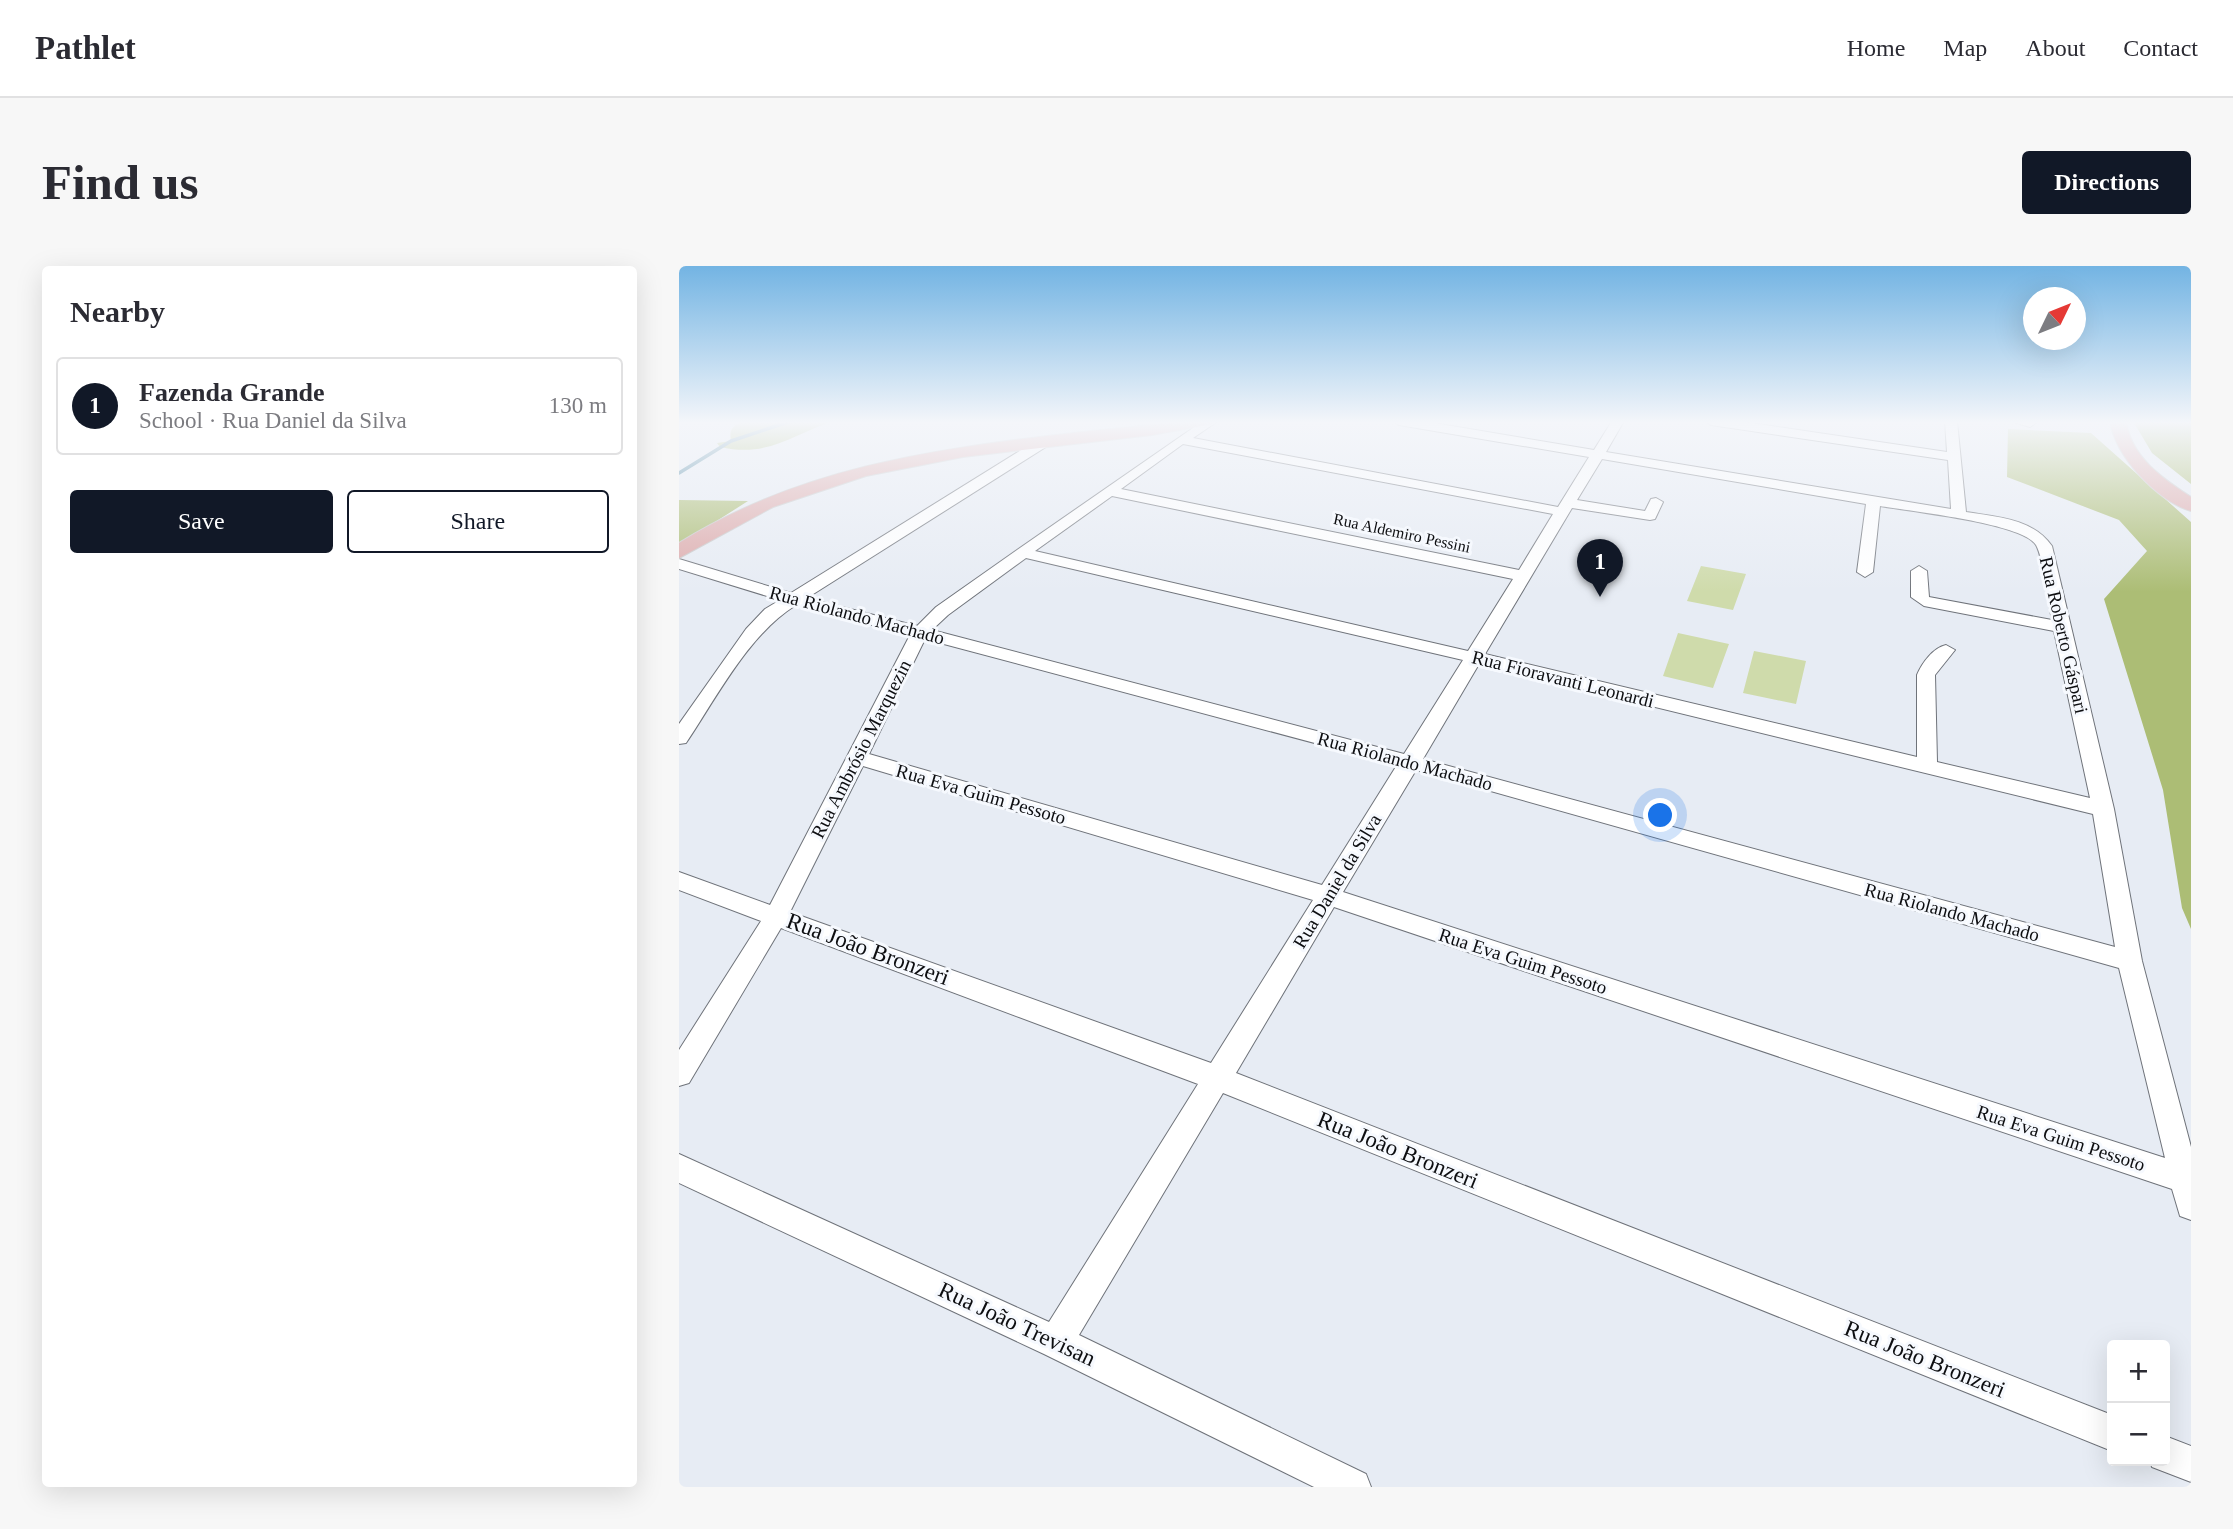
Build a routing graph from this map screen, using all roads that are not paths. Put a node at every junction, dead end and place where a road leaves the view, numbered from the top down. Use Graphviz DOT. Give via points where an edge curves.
graph roads {
  1 [pos="839,478"];
  2 [pos="986,478"];
  3 [pos="1122,478"];
  4 [pos="1417,478"];
  5 [pos="1584,478"];
  6 [pos="1735,478"];
  7 [pos="1956,478"];
  8 [pos="2156,478"];
  9 [pos="1109,491"];
  10 [pos="1873,501"];
  11 [pos="1656,502"];
  12 [pos="2191,505"];
  13 [pos="1566,507"];
  14 [pos="1959,516"];
  15 [pos="679,552"];
  16 [pos="1022,553"];
  17 [pos="679,564"];
  18 [pos="1919,571"];
  19 [pos="1865,572"];
  20 [pos="1523,576"];
  21 [pos="793,599"];
  22 [pos="2062,627"];
  23 [pos="920,633"];
  24 [pos="1945,650"];
  25 [pos="1473,657"];
  26 [pos="679,738"];
  27 [pos="856,757"];
  28 [pos="1410,762"];
  29 [pos="1927,767"];
  30 [pos="2103,809"];
  31 [pos="679,881"];
  32 [pos="1328,896"];
  33 [pos="777,915"];
  34 [pos="2130,961"];
  35 [pos="679,1074"];
  36 [pos="1217,1078"];
  37 [pos="679,1168"];
  38 [pos="2185,1179"];
  39 [pos="2191,1205"];
  40 [pos="1056,1342"];
  41 [pos="2107,1431"];
  42 [pos="2170,1456"];
  43 [pos="2191,1464"];
  44 [pos="1353,1487"];
  1 -- 15 [label="main road" via="753,508"];
  2 -- 21 [label="street"];
  3 -- 9 [label="street, Rua Ambrósio Marquezin"];
  4 -- 13 [label="street"];
  5 -- 13 [label="street, Rua Daniel da Silva"];
  6 -- 10 [label="street, Rua Roberto Gáspari"];
  7 -- 14 [label="street"];
  8 -- 12 [label="main road"];
  9 -- 16 [label="street, Rua Ambrósio Marquezin"];
  9 -- 20 [label="street, Rua Aldemiro Pessini"];
  10 -- 14 [label="street, Rua Roberto Gáspari"];
  10 -- 19 [label="street"];
  11 -- 13 [label="street" via="1650,516"];
  13 -- 20 [label="street, Rua Daniel da Silva"];
  14 -- 22 [label="street, Rua Roberto Gáspari" via="2016,526 2039,537"];
  16 -- 23 [label="street, Rua Ambrósio Marquezin" via="942,611"];
  16 -- 25 [label="street, Rua Fioravanti Leonardi"];
  17 -- 21 [label="street, Rua Riolando Machado"];
  18 -- 22 [label="street" via="1919,597 1924,601"];
  20 -- 25 [label="street, Rua Daniel da Silva"];
  21 -- 23 [label="street, Rua Riolando Machado"];
  21 -- 26 [label="street" via="752,633"];
  22 -- 30 [label="street, Rua Roberto Gáspari"];
  23 -- 27 [label="street, Rua Ambrósio Marquezin"];
  23 -- 28 [label="street, Rua Riolando Machado"];
  24 -- 29 [label="street" via="1926,675"];
  25 -- 28 [label="street, Rua Daniel da Silva"];
  25 -- 29 [label="street, Rua Fioravanti Leonardi"];
  27 -- 32 [label="street, Rua Eva Guim Pessoto"];
  27 -- 33 [label="street, Rua Ambrósio Marquezin"];
  28 -- 32 [label="street, Rua Daniel da Silva"];
  28 -- 34 [label="street, Rua Riolando Machado"];
  29 -- 30 [label="street, Rua Fioravanti Leonardi"];
  30 -- 34 [label="street, Rua Roberto Gáspari"];
  31 -- 33 [label="street, Rua João Bronzeri"];
  32 -- 36 [label="street, Rua Daniel da Silva"];
  32 -- 38 [label="street, Rua Eva Guim Pessoto"];
  33 -- 35 [label="street, Rua Ambrósio Marquezin"];
  33 -- 36 [label="street, Rua João Bronzeri"];
  34 -- 38 [label="street, Rua Roberto Gáspari"];
  36 -- 40 [label="street, Rua Daniel da Silva"];
  36 -- 41 [label="street, Rua João Bronzeri"];
  37 -- 40 [label="street, Rua João Trevisan"];
  38 -- 39 [label="street, Rua Roberto Gáspari"];
  40 -- 44 [label="street, Rua João Trevisan"];
  42 -- 43 [label="street"];
}
